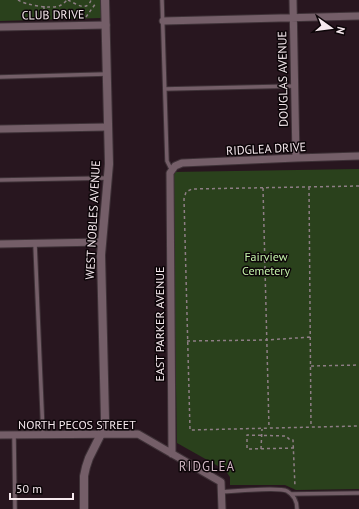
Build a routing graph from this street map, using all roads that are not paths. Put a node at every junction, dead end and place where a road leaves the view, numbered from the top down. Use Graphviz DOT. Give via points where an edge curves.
graph roads {
  1 [pos="105,0"];
  2 [pos="162,0"];
  3 [pos="293,0"];
  4 [pos="359,16"];
  5 [pos="293,18"];
  6 [pos="163,22"];
  7 [pos="106,25"];
  8 [pos="0,27"];
  9 [pos="107,74"];
  10 [pos="0,77"];
  11 [pos="295,86"];
  12 [pos="165,88"];
  13 [pos="108,127"];
  14 [pos="0,129"];
  15 [pos="359,156"];
  16 [pos="296,158"];
  17 [pos="174,168"];
  18 [pos="108,178"];
  19 [pos="0,180"];
  20 [pos="102,242"];
  21 [pos="0,244"];
  22 [pos="36,244"];
  23 [pos="101,434"];
  24 [pos="0,435"];
  25 [pos="14,435"];
  26 [pos="43,435"];
  27 [pos="172,454"];
  28 [pos="222,492"];
  29 [pos="359,493"];
  30 [pos="291,494"];
  31 [pos="15,509"];
  32 [pos="84,509"];
  33 [pos="222,509"];
  34 [pos="297,509"];
  1 -- 7 [label="street, WEST NOBLES AVENUE"];
  2 -- 6 [label="lane"];
  3 -- 5 [label="street, DOUGLAS AVENUE"];
  4 -- 5 [label="street"];
  5 -- 6 [label="street"];
  5 -- 11 [label="street, DOUGLAS AVENUE"];
  6 -- 12 [label="lane"];
  7 -- 8 [label="street, CLUB DRIVE"];
  7 -- 9 [label="street, WEST NOBLES AVENUE"];
  9 -- 10 [label="lane"];
  9 -- 13 [label="street, WEST NOBLES AVENUE"];
  11 -- 12 [label="lane"];
  11 -- 16 [label="street, DOUGLAS AVENUE"];
  12 -- 17 [label="lane" via="167,160 170,167"];
  13 -- 14 [label="street"];
  13 -- 18 [label="street, WEST NOBLES AVENUE"];
  15 -- 16 [label="street, RIDGLEA DRIVE"];
  16 -- 17 [label="street, RIDGLEA DRIVE" via="182,164"];
  17 -- 27 [label="street, EAST PARKER AVENUE" via="170,173"];
  18 -- 19 [label="lane"];
  18 -- 20 [label="street, WEST NOBLES AVENUE"];
  20 -- 22 [label="street"];
  20 -- 23 [label="street, WEST NOBLES AVENUE" via="105,419"];
  21 -- 22 [label="street"];
  22 -- 26 [label="lane"];
  23 -- 26 [label="street, NORTH PECOS STREET"];
  23 -- 27 [label="street, NORTH PECOS STREET" via="138,434"];
  23 -- 32 [label="street, WEST NOBLES AVENUE" via="89,458 84,476"];
  24 -- 25 [label="street, NORTH PECOS STREET"];
  25 -- 26 [label="street, NORTH PECOS STREET"];
  25 -- 31 [label="lane"];
  27 -- 28 [label="street" via="221,482"];
  28 -- 30 [label="lane" via="286,490"];
  28 -- 33 [label="street"];
  29 -- 30 [label="lane"];
  30 -- 34 [label="lane" via="296,501"];
}
